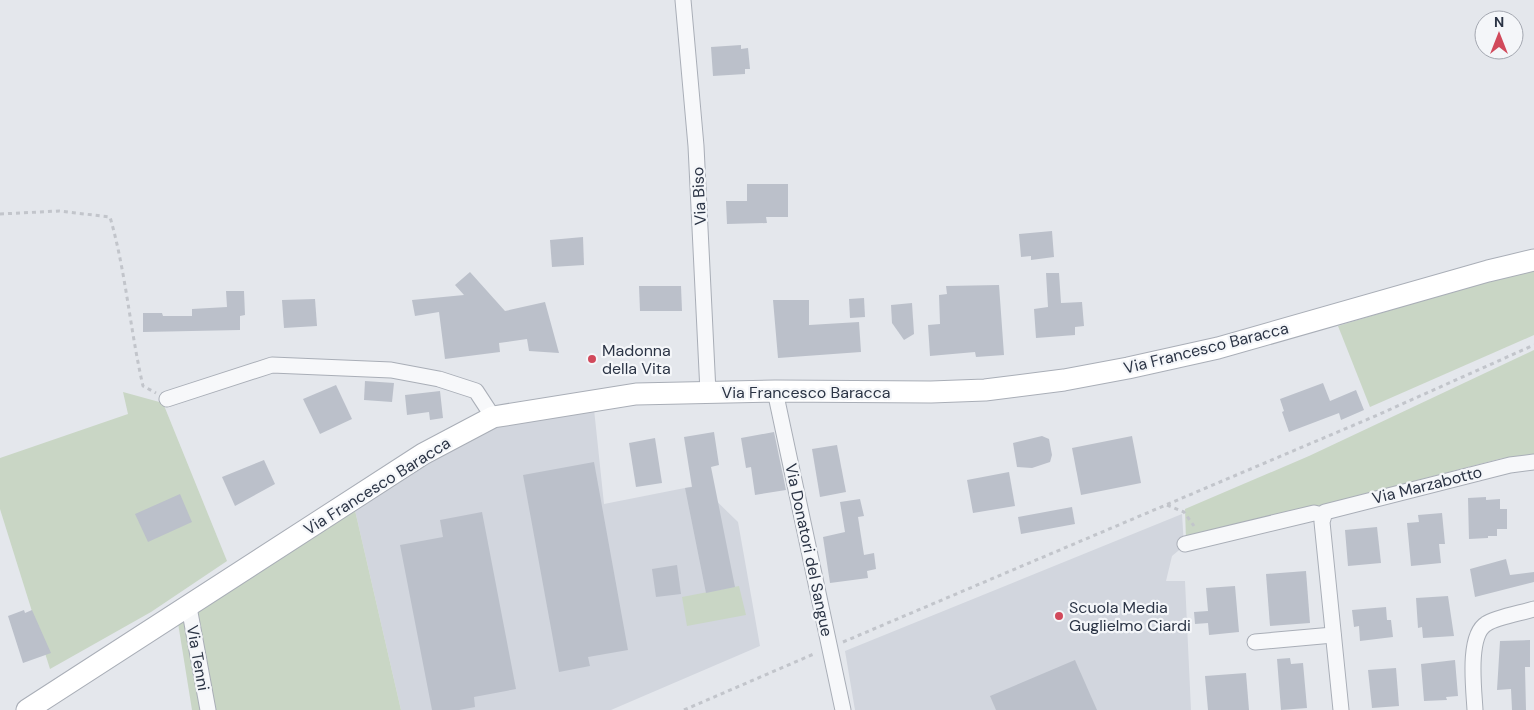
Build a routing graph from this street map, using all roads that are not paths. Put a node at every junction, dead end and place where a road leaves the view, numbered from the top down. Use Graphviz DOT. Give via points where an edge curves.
graph roads {
  1 [pos="683,0"];
  2 [pos="1534,260"];
  3 [pos="775,391"];
  4 [pos="708,392"];
  5 [pos="168,398"];
  6 [pos="493,417"];
  7 [pos="1534,462"];
  8 [pos="1322,515"];
  9 [pos="1185,544"];
  10 [pos="189,607"];
  11 [pos="1534,609"];
  12 [pos="1333,635"];
  13 [pos="1255,642"];
  14 [pos="27,710"];
  15 [pos="208,710"];
  16 [pos="843,710"];
  17 [pos="1341,710"];
  18 [pos="1475,710"];
  1 -- 4 [label="street, Via Biso" via="696,146"];
  2 -- 3 [label="street, Via Francesco Baracca" via="1218,348 1064,380 985,390"];
  3 -- 4 [label="street, Via Francesco Baracca"];
  3 -- 16 [label="street, Via Donatori del Sangue"];
  4 -- 6 [label="street, Via Francesco Baracca" via="636,394"];
  5 -- 6 [label="street" via="272,365 391,370 439,379 476,392"];
  6 -- 10 [label="street, Via Francesco Baracca" via="423,454"];
  7 -- 8 [label="street, Via Marzabotto" via="1328,509"];
  8 -- 9 [label="street, Via Marzabotto" via="1314,513"];
  8 -- 12 [label="street"];
  10 -- 14 [label="street, Via Francesco Baracca"];
  10 -- 15 [label="street, Via Tenni"];
  11 -- 18 [label="street" via="1486,624 1477,632 1474,647"];
  12 -- 13 [label="street"];
  12 -- 17 [label="street"];
}
